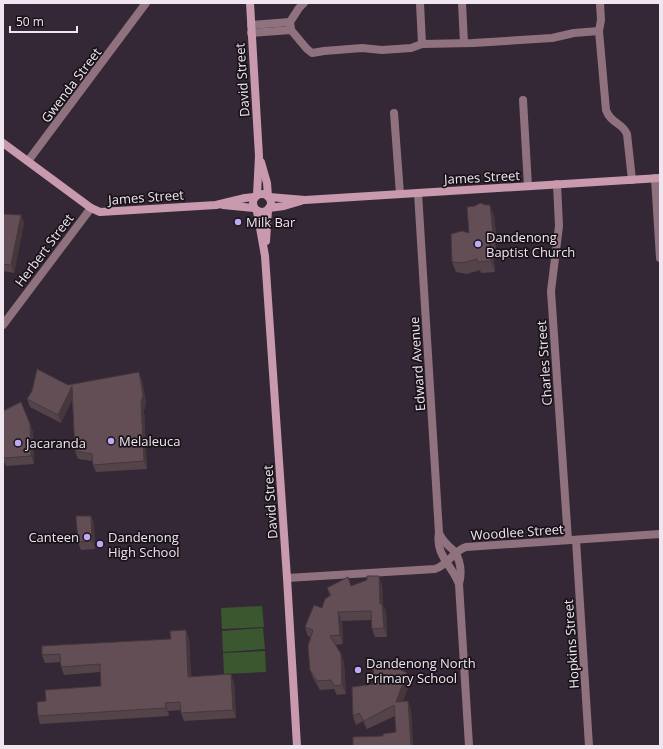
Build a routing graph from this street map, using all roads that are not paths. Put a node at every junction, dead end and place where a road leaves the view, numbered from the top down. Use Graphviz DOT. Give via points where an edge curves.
graph roads {
  1 [pos="146,3"];
  2 [pos="250,3"];
  3 [pos="304,3"];
  4 [pos="420,3"];
  5 [pos="462,3"];
  6 [pos="600,3"];
  7 [pos="291,26"];
  8 [pos="251,29"];
  9 [pos="599,31"];
  10 [pos="464,43"];
  11 [pos="422,44"];
  12 [pos="523,100"];
  13 [pos="394,113"];
  14 [pos="3,143"];
  15 [pos="259,156"];
  16 [pos="28,161"];
  17 [pos="658,178"];
  18 [pos="632,180"];
  19 [pos="557,184"];
  20 [pos="528,186"];
  21 [pos="418,193"];
  22 [pos="400,194"];
  23 [pos="255,196"];
  24 [pos="269,196"];
  25 [pos="305,200"];
  26 [pos="216,205"];
  27 [pos="91,208"];
  28 [pos="268,209"];
  29 [pos="256,210"];
  30 [pos="265,256"];
  31 [pos="660,258"];
  32 [pos="3,325"];
  33 [pos="439,533"];
  34 [pos="660,534"];
  35 [pos="572,540"];
  36 [pos="455,553"];
  37 [pos="446,562"];
  38 [pos="287,578"];
  39 [pos="459,584"];
  40 [pos="296,746"];
  41 [pos="469,746"];
  42 [pos="589,746"];
  1 -- 16 [label="street, Gwenda Street"];
  2 -- 8 [label="main road, David Street"];
  3 -- 7 [label="street"];
  4 -- 11 [label="street"];
  5 -- 10 [label="street"];
  6 -- 9 [label="street"];
  7 -- 8 [label="street"];
  7 -- 11 [label="street" via="312,53 362,48 411,48"];
  8 -- 15 [label="main road, David Street"];
  9 -- 10 [label="street" via="552,38"];
  9 -- 18 [label="street" via="606,110 612,120 621,125 627,134"];
  10 -- 11 [label="street"];
  12 -- 20 [label="street"];
  13 -- 22 [label="street"];
  14 -- 16 [label="main road, James Street"];
  15 -- 23 [label="main road, David Street"];
  15 -- 24 [label="main road, David Street"];
  16 -- 27 [label="main road, James Street"];
  17 -- 18 [label="main road, James Street"];
  17 -- 31 [label="street"];
  18 -- 19 [label="main road, James Street"];
  19 -- 20 [label="main road, James Street"];
  19 -- 35 [label="street, Charles Street" via="559,226 551,291"];
  20 -- 21 [label="main road, James Street"];
  21 -- 22 [label="main road, James Street"];
  21 -- 33 [label="street, Edward Avenue"];
  22 -- 25 [label="main road, James Street"];
  23 -- 24 [label="main road" via="262,193"];
  23 -- 26 [label="main road, James Street"];
  23 -- 29 [label="main road" via="252,203"];
  24 -- 25 [label="main road, James Street"];
  24 -- 28 [label="main road" via="271,203"];
  25 -- 28 [label="main road, James Street"];
  26 -- 27 [label="main road, James Street" via="100,212"];
  26 -- 29 [label="main road, James Street"];
  27 -- 32 [label="street, Herbert Street"];
  28 -- 29 [label="main road" via="262,212"];
  28 -- 30 [label="main road, David Street"];
  29 -- 30 [label="main road, David Street"];
  30 -- 38 [label="main road, David Street"];
  33 -- 36 [label="street, Edward Avenue"];
  33 -- 37 [label="street, Edward Avenue" via="439,549"];
  34 -- 35 [label="street, Woodlee Street"];
  35 -- 36 [label="street, Woodlee Street" via="466,546"];
  35 -- 42 [label="street, Hopkins Street"];
  36 -- 37 [label="street, Woodlee Street"];
  36 -- 39 [label="street, Edward Avenue" via="461,571"];
  37 -- 38 [label="street, Woodlee Street" via="435,569"];
  37 -- 39 [label="street, Edward Avenue"];
  38 -- 40 [label="main road, David Street"];
  39 -- 41 [label="street, Edward Avenue"];
}
